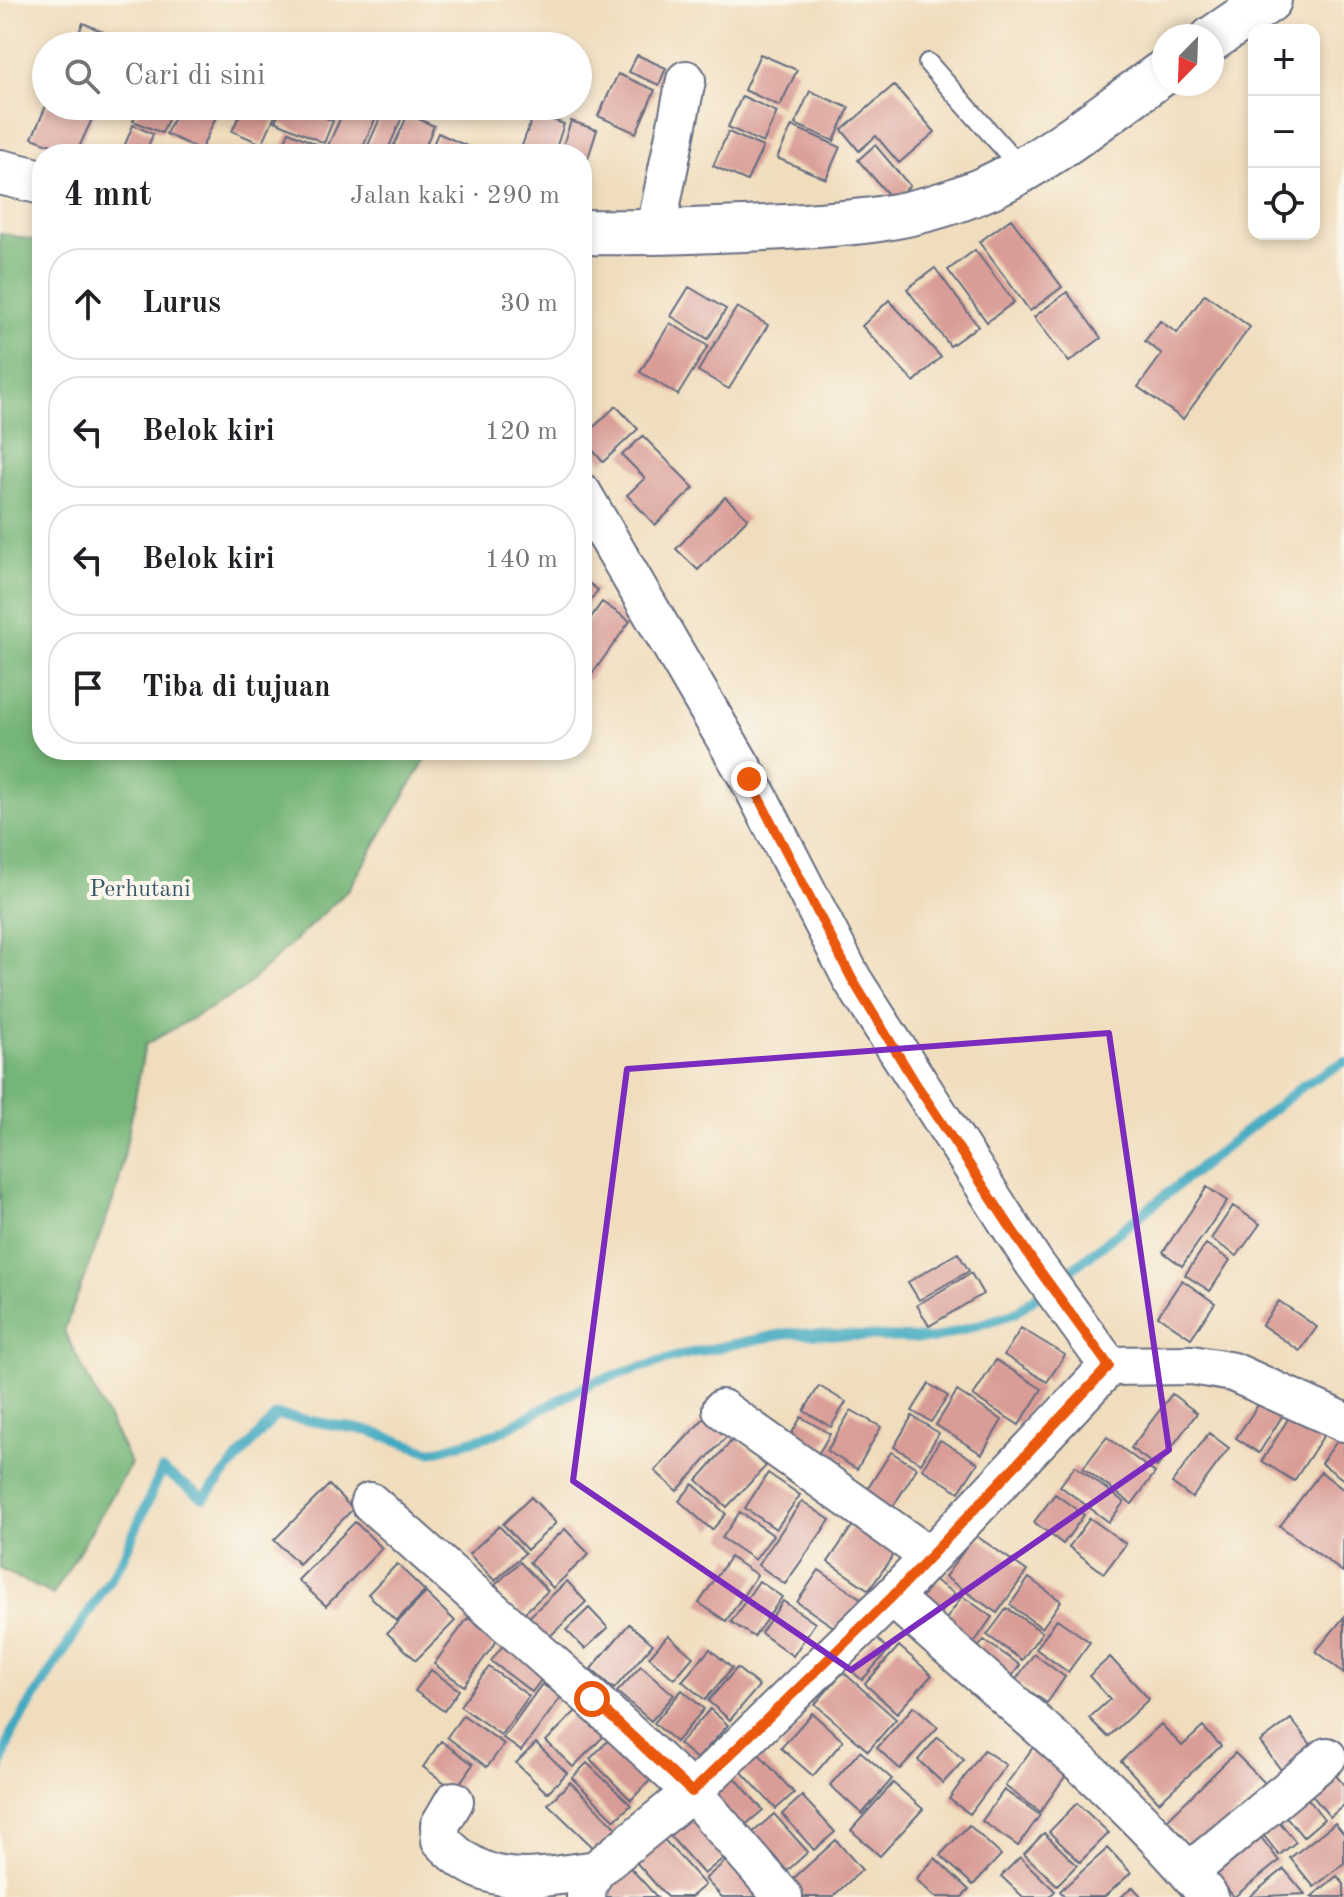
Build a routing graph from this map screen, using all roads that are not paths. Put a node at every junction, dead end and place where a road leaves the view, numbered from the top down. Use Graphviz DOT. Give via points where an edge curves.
graph roads {
  1 [pos="1269,0"];
  2 [pos="1224,31"];
  3 [pos="928,63"];
  4 [pos="686,80"];
  5 [pos="1152,80"];
  6 [pos="1023,170"];
  7 [pos="0,172"];
  8 [pos="32,180"];
  9 [pos="592,232"];
  10 [pos="655,234"];
  11 [pos="592,510"];
  12 [pos="1109,1366"];
  13 [pos="722,1409"];
  14 [pos="1344,1422"];
  15 [pos="370,1502"];
  16 [pos="929,1556"];
  17 [pos="892,1597"];
  18 [pos="1327,1757"];
  19 [pos="692,1792"];
  20 [pos="454,1801"];
  21 [pos="591,1884"];
  22 [pos="1199,1884"];
  23 [pos="783,1897"];
  1 -- 2 [label="main road"];
  3 -- 6 [label="lane"];
  4 -- 10 [label="street"];
  5 -- 6 [label="main road"];
  6 -- 10 [label="main road" via="940,206 869,223"];
  7 -- 8 [label="main road"];
  9 -- 10 [label="main road"];
  11 -- 12 [label="street" via="749,779 852,979 1034,1263"];
  12 -- 14 [label="street" via="1192,1365 1233,1372"];
  12 -- 16 [label="street"];
  13 -- 16 [label="street"];
  15 -- 19 [label="street"];
  16 -- 17 [label="street"];
  17 -- 19 [label="street"];
  17 -- 22 [label="street" via="1091,1776"];
  18 -- 22 [label="street"];
  19 -- 21 [label="street"];
  19 -- 23 [label="street"];
  20 -- 21 [label="street" via="440,1825 441,1840 475,1868 523,1880"];
}
